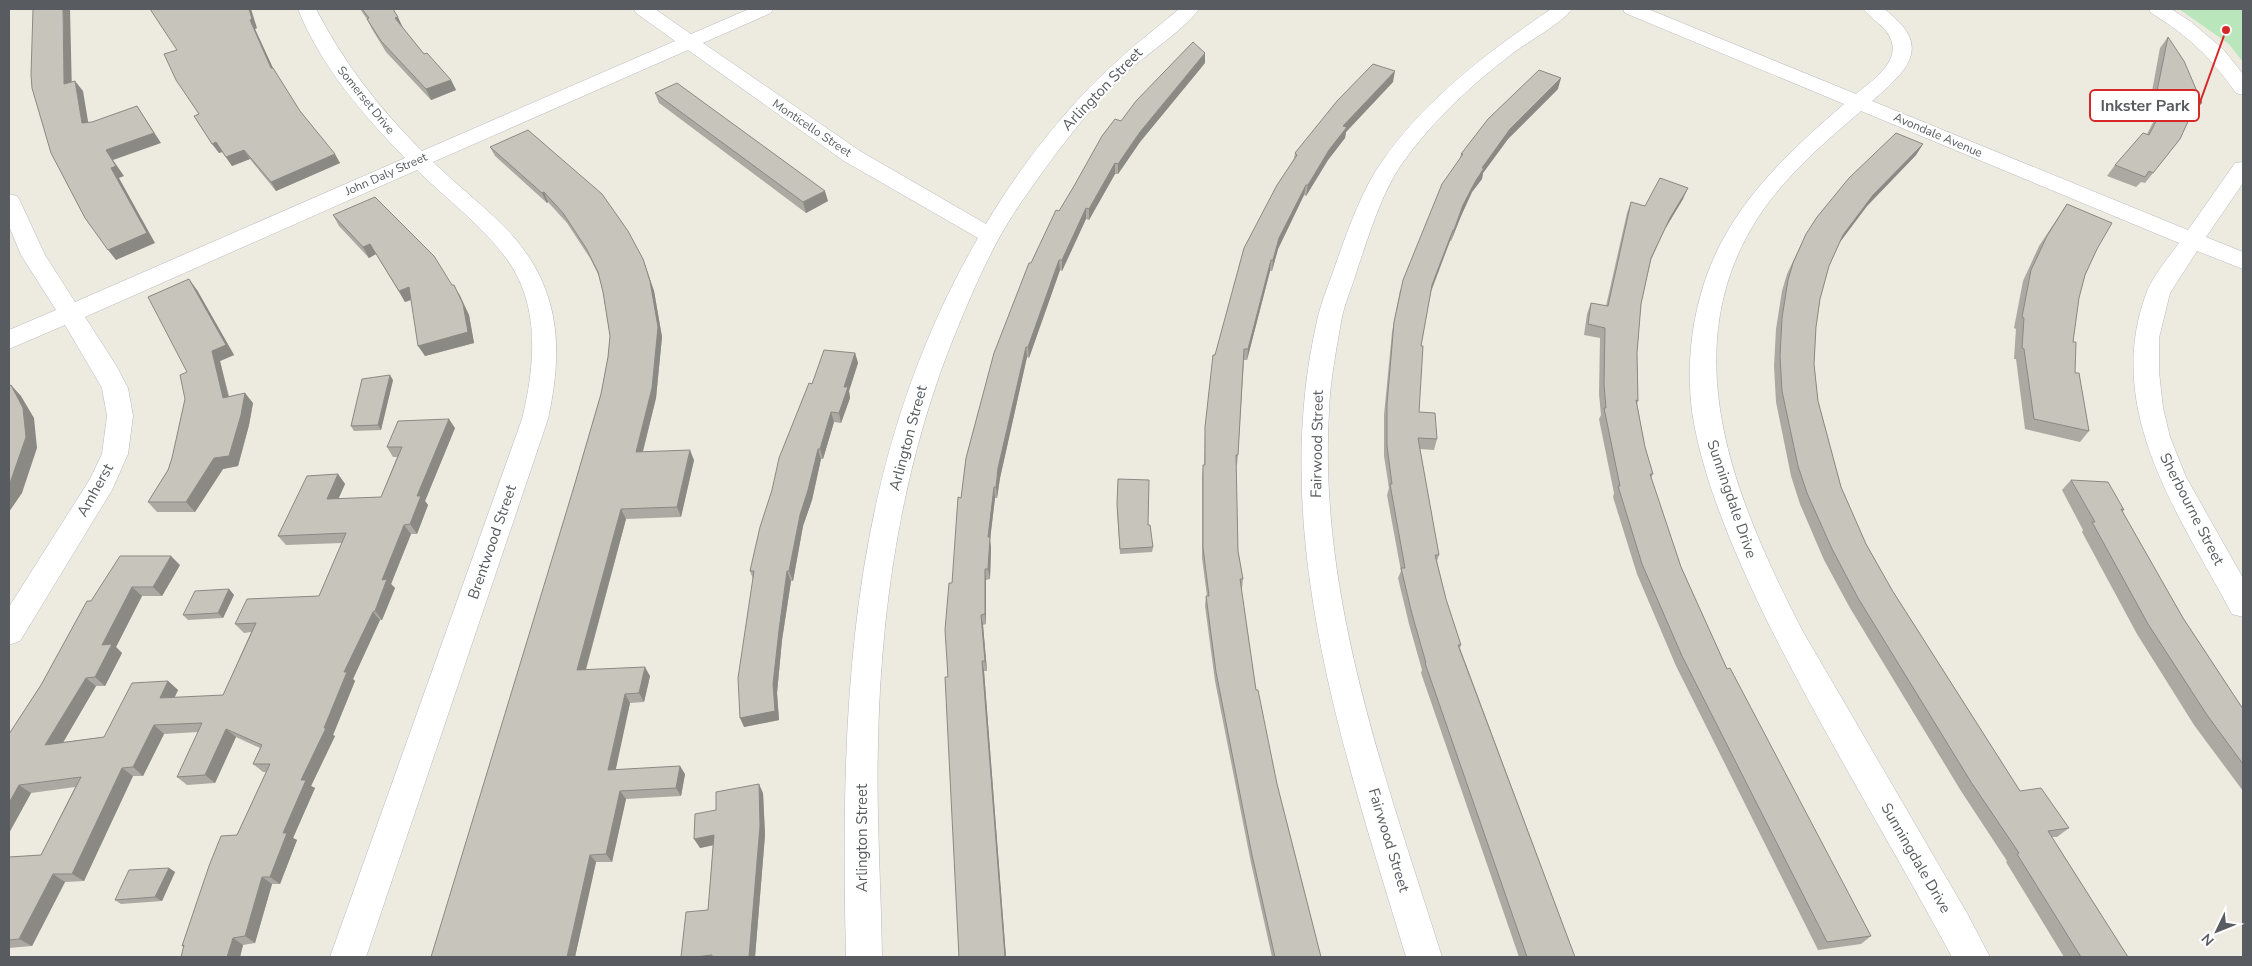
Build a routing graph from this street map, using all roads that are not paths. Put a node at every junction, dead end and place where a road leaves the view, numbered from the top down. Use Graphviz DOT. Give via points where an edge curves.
graph roads {
  1 [pos="307,9"];
  2 [pos="643,9"];
  3 [pos="764,9"];
  4 [pos="1190,9"];
  5 [pos="1563,9"];
  6 [pos="1632,9"];
  7 [pos="1873,9"];
  8 [pos="2158,9"];
  9 [pos="687,42"];
  10 [pos="2243,89"];
  11 [pos="1860,102"];
  12 [pos="418,159"];
  13 [pos="2243,168"];
  14 [pos="9,201"];
  15 [pos="989,235"];
  16 [pos="2192,240"];
  17 [pos="2243,261"];
  18 [pos="70,313"];
  19 [pos="9,340"];
  20 [pos="2243,605"];
  21 [pos="9,632"];
  22 [pos="348,957"];
  23 [pos="864,957"];
  24 [pos="1424,957"];
  25 [pos="1972,957"];
  1 -- 12 [label="street, Somerset Drive" via="332,58 353,89"];
  2 -- 9 [label="street, Monticello Street"];
  3 -- 9 [label="street, John Daly Street"];
  4 -- 15 [label="street, Arlington Street" via="1140,49 1073,116 1026,176"];
  5 -- 24 [label="street, Fairwood Street" via="1492,58 1463,83 1428,118 1390,166 1347,257 1330,314 1320,365 1314,435 1316,505 1322,576 1332,633 1352,716"];
  6 -- 11 [label="street, Avondale Avenue"];
  7 -- 11 [label="street, Sunningdale Drive" via="1896,30 1903,54 1895,70"];
  8 -- 10 [label="street" via="2196,33 2217,52"];
  9 -- 12 [label="street, John Daly Street"];
  9 -- 15 [label="street, Monticello Street" via="852,156"];
  11 -- 16 [label="street, Avondale Avenue"];
  11 -- 25 [label="street, Sunningdale Drive" via="1782,172 1740,229 1709,308 1703,356 1704,400 1710,440 1740,530 1764,587 1795,648"];
  12 -- 18 [label="street, John Daly Street"];
  12 -- 22 [label="street, Brentwood Street" via="497,233 519,259 530,277 539,303 545,331 545,361 535,419"];
  13 -- 16 [label="street, Sherbourne Street"];
  14 -- 18 [label="street, Amherst" via="33,255"];
  15 -- 23 [label="street, Arlington Street" via="959,292 929,364 903,445 883,537 871,617 862,739 860,850"];
  16 -- 17 [label="street, Avondale Avenue"];
  16 -- 20 [label="street, Sherbourne Street" via="2158,293 2152,314 2147,338 2146,372 2150,408 2173,478"];
  18 -- 19 [label="street, John Daly Street"];
  18 -- 21 [label="street, Amherst" via="115,388 120,416 115,454 102,483"];
}
